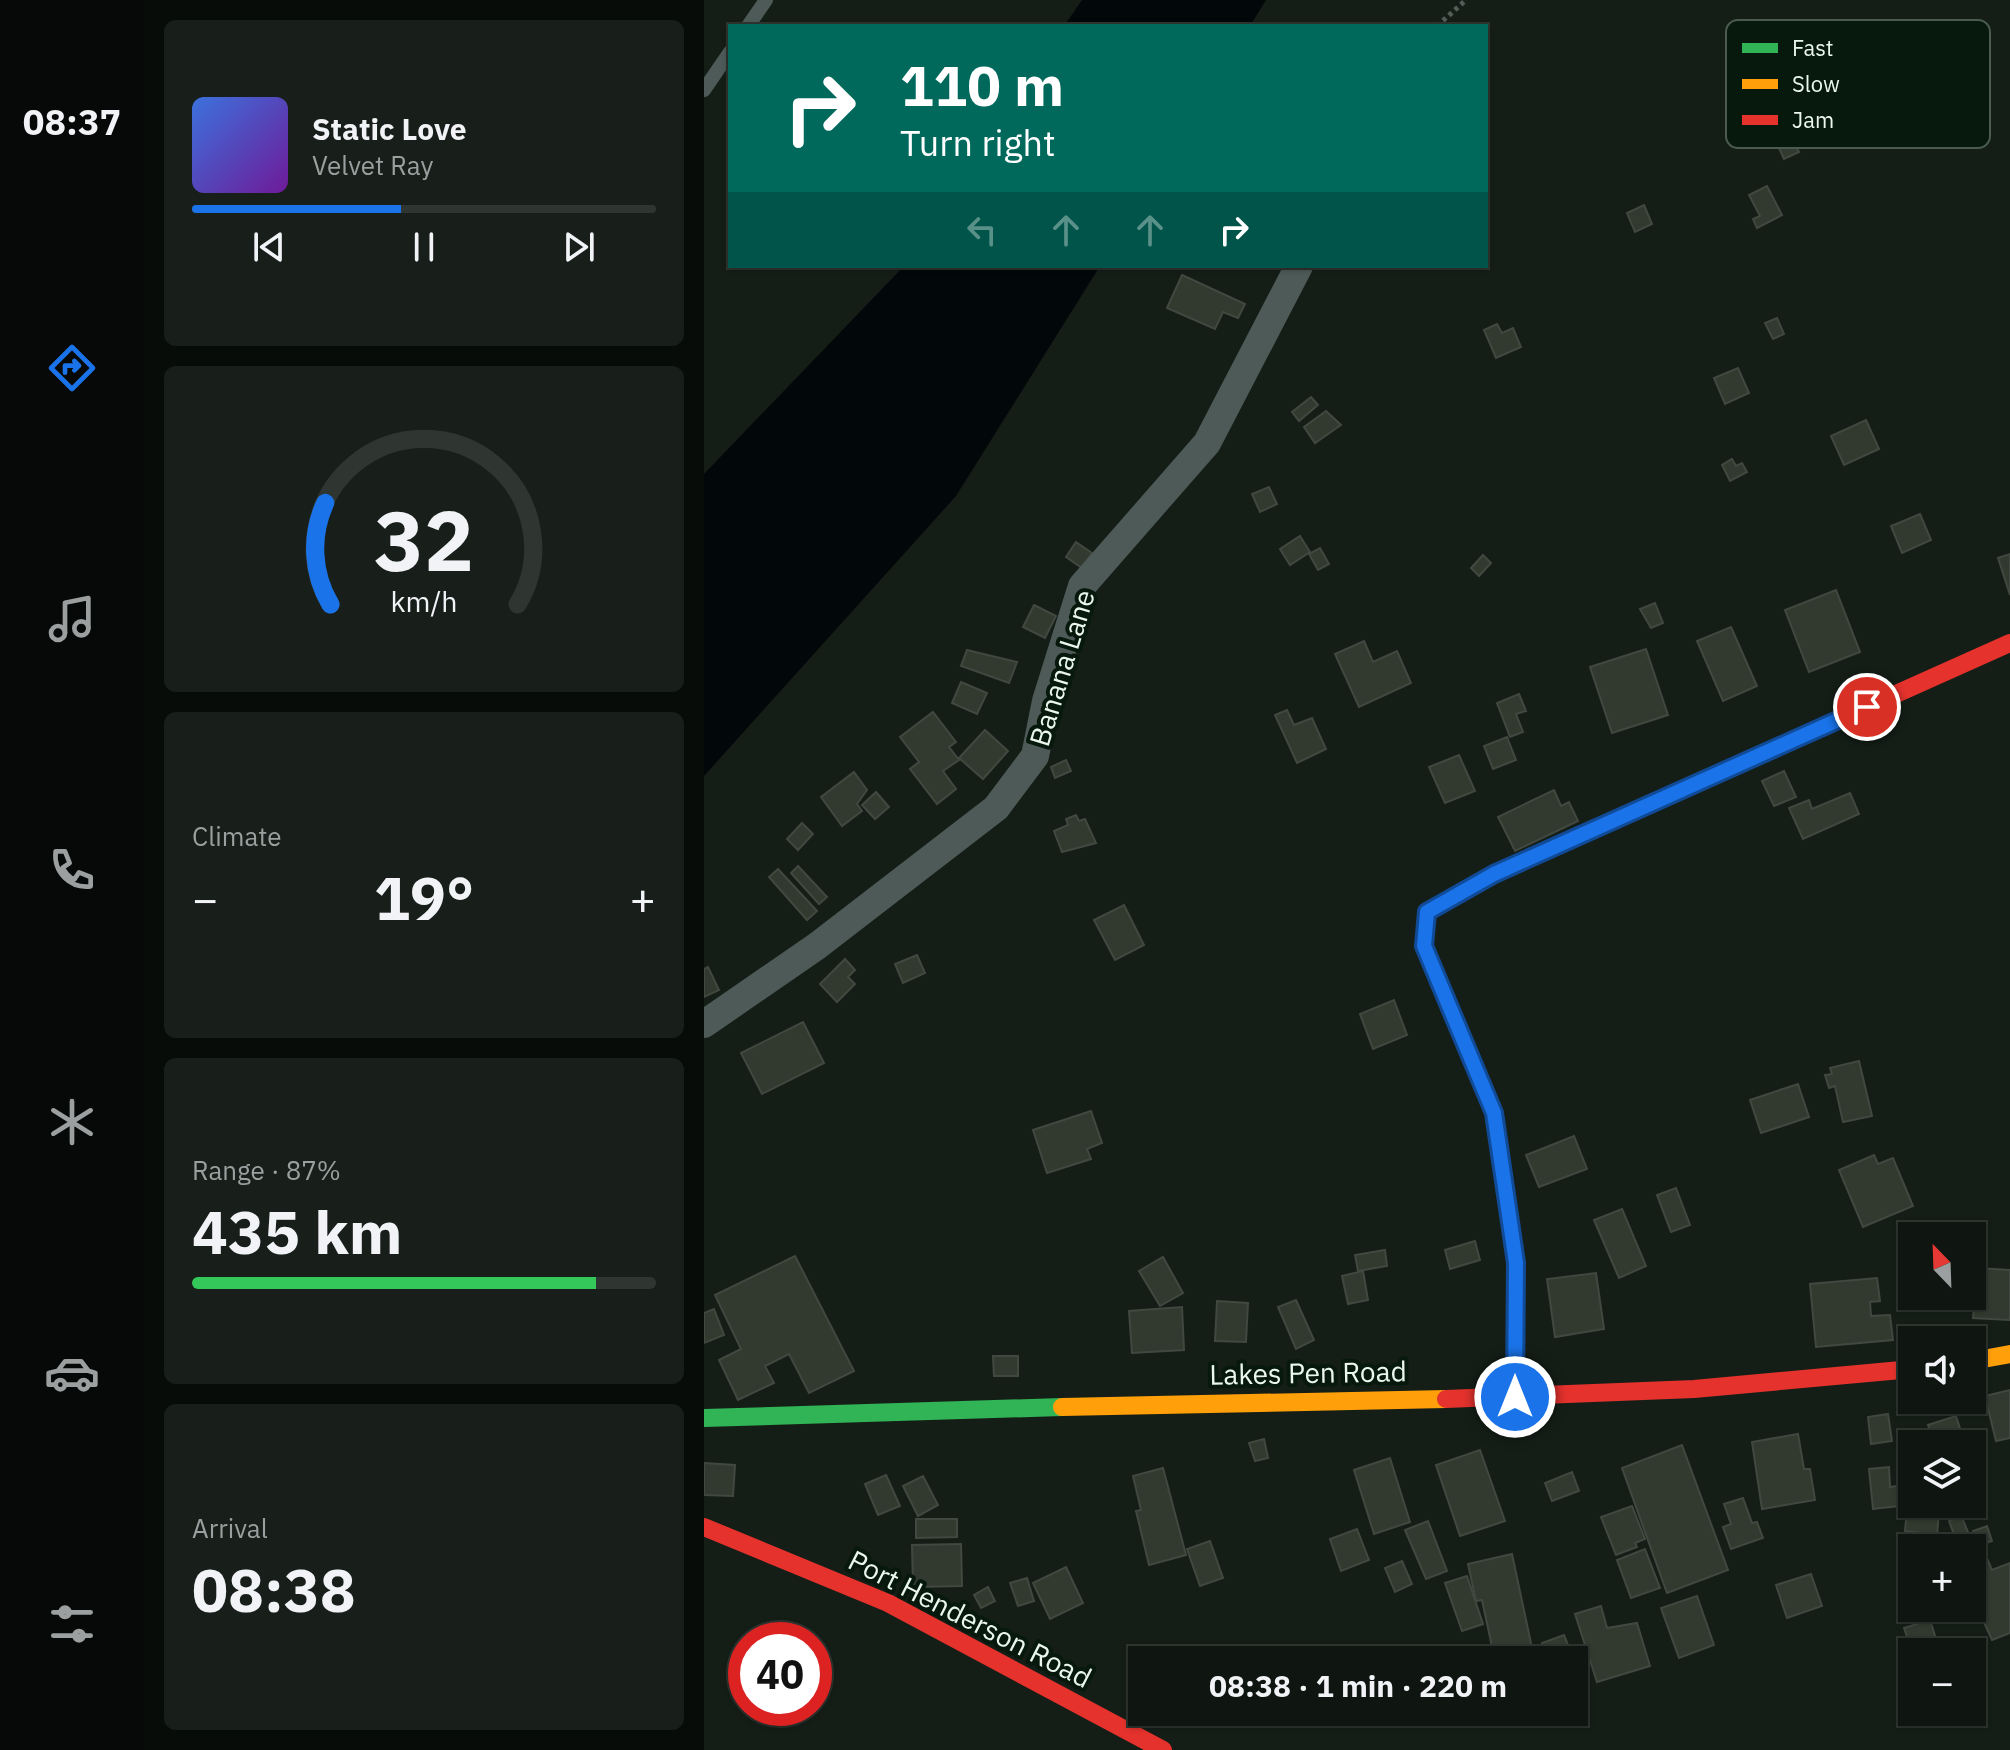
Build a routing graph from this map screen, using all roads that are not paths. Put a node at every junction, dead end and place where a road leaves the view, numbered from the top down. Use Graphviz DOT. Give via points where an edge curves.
graph roads {
  1 [pos="766,0"];
  2 [pos="749,24"];
  3 [pos="728,55"];
  4 [pos="704,90"];
  5 [pos="1298,268"];
  6 [pos="2010,643"];
  7 [pos="704,1024"];
  8 [pos="2010,1354"];
  9 [pos="1986,1358"];
  10 [pos="1898,1371"];
  11 [pos="1515,1397"];
  12 [pos="704,1418"];
  13 [pos="704,1527"];
  14 [pos="1163,1750"];
  1 -- 2 [label="lane"];
  3 -- 4 [label="lane"];
  5 -- 7 [label="street, Banana Lane" via="1207,443 1082,586 1046,701 1035,756 996,808 817,946"];
  6 -- 11 [label="street" via="1494,874 1427,912 1424,946 1494,1113 1516,1263"];
  8 -- 9 [label="street"];
  10 -- 11 [label="street, Lakes Pen Road" via="1742,1389"];
  11 -- 12 [label="street, Lakes Pen Road" via="959,1407"];
  13 -- 14 [label="street, Port Henderson Road" via="888,1603"];
}
